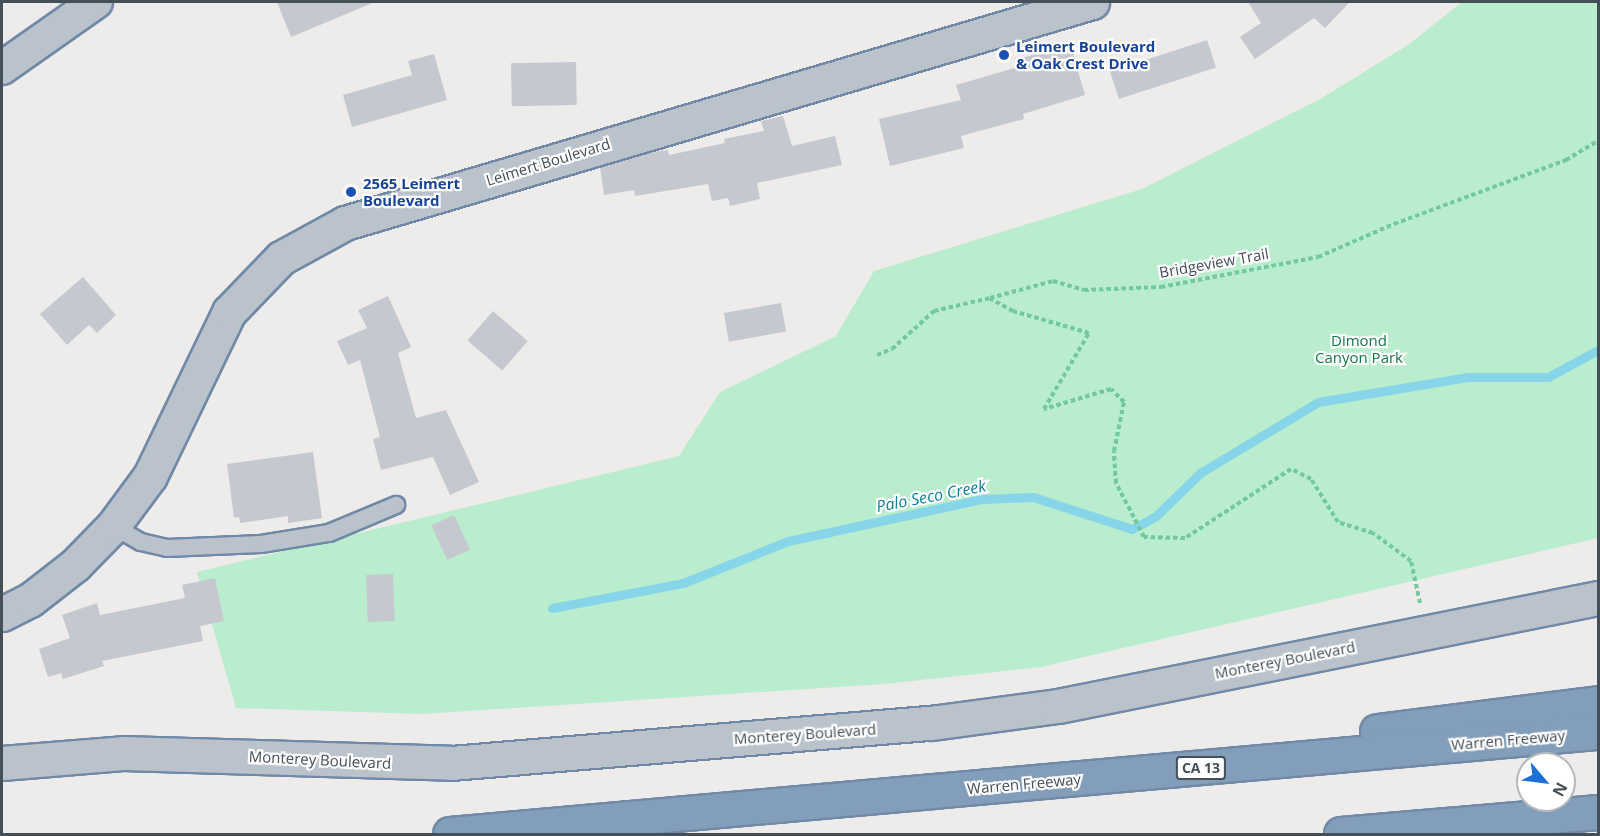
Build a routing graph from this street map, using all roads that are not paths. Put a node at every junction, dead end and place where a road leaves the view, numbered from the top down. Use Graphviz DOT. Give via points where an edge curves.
graph roads {
  1 [pos="96,2"];
  2 [pos="1092,2"];
  3 [pos="1042,7"];
  4 [pos="2,68"];
  5 [pos="396,505"];
  6 [pos="113,526"];
  7 [pos="1599,598"];
  8 [pos="2,614"];
  9 [pos="1599,702"];
  10 [pos="1599,732"];
  11 [pos="2,763"];
  12 [pos="804,804"];
  13 [pos="1599,812"];
  14 [pos="450,834"];
  15 [pos="1341,834"];
  1 -- 4 [label="street"];
  2 -- 3 [label="street, Leimert Boulevard"];
  3 -- 6 [label="street, Leimert Boulevard" via="345,223 281,258 229,312 150,476"];
  5 -- 6 [label="lane" via="328,533 261,544 154,546"];
  6 -- 8 [label="street, Leimert Boulevard" via="75,565 30,600"];
  7 -- 11 [label="street, Monterey Boulevard" via="1058,706 878,728 451,763 123,753"];
  9 -- 12 [label="highway"];
  10 -- 12 [label="highway, Warren Freeway / CA 13"];
  12 -- 14 [label="highway, Warren Freeway / CA 13"];
  13 -- 15 [label="highway"];
}
